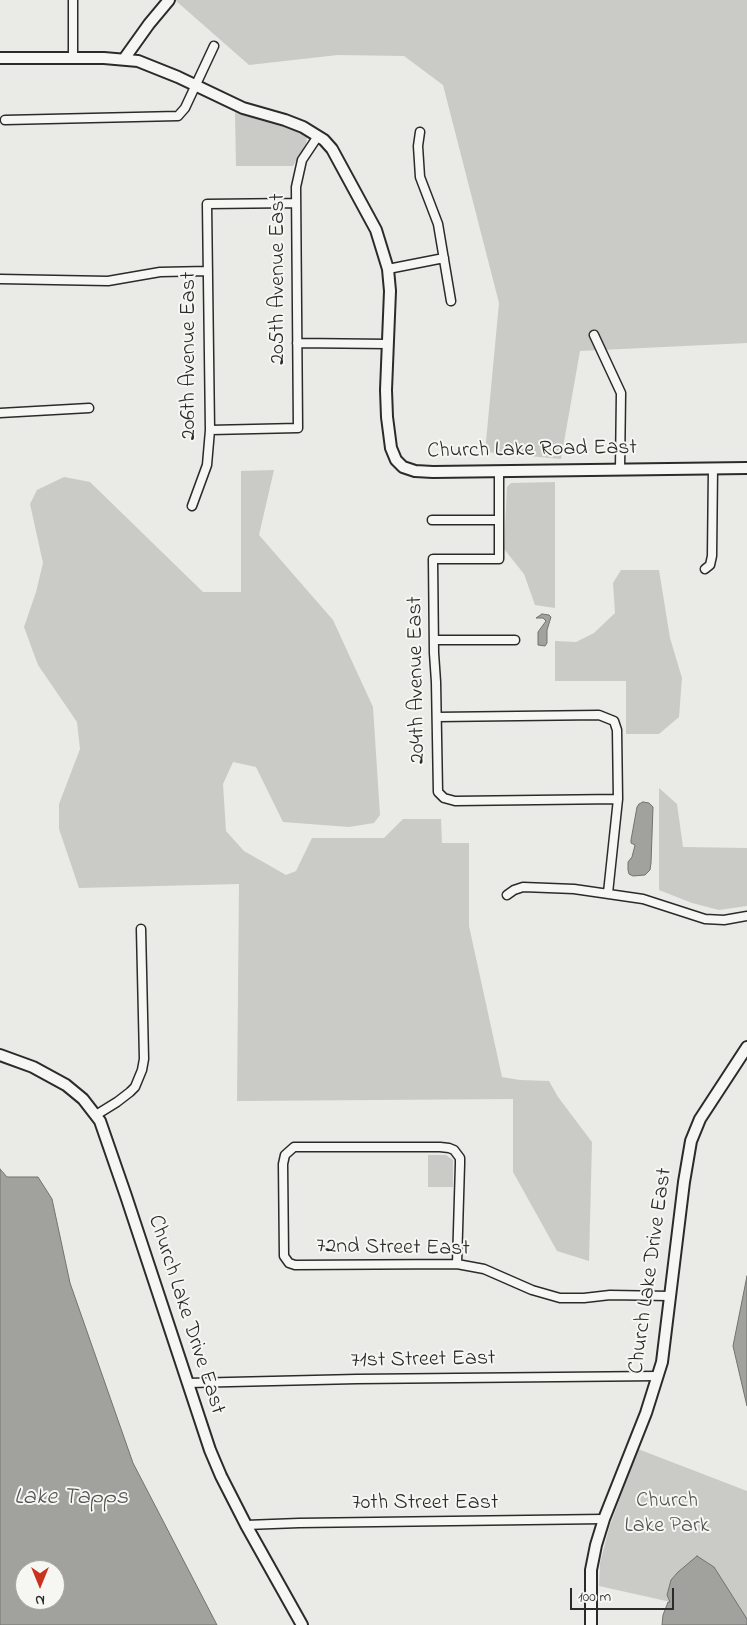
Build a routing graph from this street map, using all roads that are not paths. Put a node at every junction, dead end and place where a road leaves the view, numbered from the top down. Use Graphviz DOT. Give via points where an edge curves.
graph roads {
  1 [pos="73,0"];
  2 [pos="169,0"];
  3 [pos="214,46"];
  4 [pos="0,58"];
  5 [pos="73,58"];
  6 [pos="124,59"];
  7 [pos="195,86"];
  8 [pos="5,120"];
  9 [pos="420,132"];
  10 [pos="318,136"];
  11 [pos="296,203"];
  12 [pos="444,258"];
  13 [pos="388,269"];
  14 [pos="208,271"];
  15 [pos="0,279"];
  16 [pos="451,301"];
  17 [pos="594,335"];
  18 [pos="297,343"];
  19 [pos="388,344"];
  20 [pos="89,408"];
  21 [pos="0,413"];
  22 [pos="210,430"];
  23 [pos="713,468"];
  24 [pos="747,468"];
  25 [pos="620,469"];
  26 [pos="499,471"];
  27 [pos="192,506"];
  28 [pos="432,520"];
  29 [pos="499,520"];
  30 [pos="705,569"];
  31 [pos="434,640"];
  32 [pos="514,640"];
  33 [pos="437,718"];
  34 [pos="618,800"];
  35 [pos="608,893"];
  36 [pos="507,895"];
  37 [pos="747,916"];
  38 [pos="141,929"];
  39 [pos="747,1047"];
  40 [pos="0,1055"];
  41 [pos="96,1115"];
  42 [pos="457,1264"];
  43 [pos="670,1296"];
  44 [pos="658,1376"];
  45 [pos="188,1384"];
  46 [pos="604,1520"];
  47 [pos="246,1525"];
  48 [pos="302,1625"];
  49 [pos="591,1625"];
  1 -- 5 [label="street"];
  2 -- 6 [label="street"];
  3 -- 7 [label="street"];
  4 -- 5 [label="street, Church Lake Road East"];
  5 -- 6 [label="street, Church Lake Road East"];
  6 -- 7 [label="street, Church Lake Road East" via="153,66"];
  7 -- 8 [label="street" via="178,116"];
  7 -- 10 [label="street, Church Lake Road East" via="243,108 286,120"];
  9 -- 12 [label="street" via="420,177 438,224"];
  10 -- 11 [label="street, 205th Avenue East" via="299,168"];
  10 -- 13 [label="street, Church Lake Road East" via="332,149 366,210"];
  11 -- 14 [label="street, 206th Avenue East" via="207,204"];
  11 -- 18 [label="street, 205th Avenue East"];
  12 -- 13 [label="street"];
  12 -- 16 [label="street"];
  13 -- 19 [label="street, Church Lake Road East"];
  14 -- 15 [label="street" via="160,272 108,281"];
  14 -- 22 [label="street, 206th Avenue East"];
  17 -- 25 [label="street" via="620,393"];
  18 -- 19 [label="street"];
  18 -- 22 [label="street, 205th Avenue East" via="298,428"];
  19 -- 26 [label="street, Church Lake Road East" via="387,417 396,460 403,467 415,471"];
  20 -- 21 [label="street"];
  22 -- 27 [label="street, 206th Avenue East" via="206,465"];
  23 -- 24 [label="street, Church Lake Road East"];
  23 -- 25 [label="street, Church Lake Road East"];
  23 -- 30 [label="street" via="712,556 710,565"];
  25 -- 26 [label="street, Church Lake Road East"];
  26 -- 29 [label="street"];
  28 -- 29 [label="street"];
  29 -- 31 [label="street, 204th Avenue East" via="499,559 434,559"];
  31 -- 32 [label="street"];
  31 -- 33 [label="street, 204th Avenue East"];
  33 -- 34 [label="street, 204th Avenue East" via="437,787 444,798 456,801"];
  33 -- 34 [label="street" via="599,715 609,718 617,730"];
  34 -- 35 [label="street"];
  35 -- 36 [label="street" via="523,887"];
  35 -- 37 [label="street" via="643,899 705,919"];
  38 -- 41 [label="street" via="142,1070 130,1092"];
  39 -- 43 [label="street, Church Lake Drive East" via="700,1119 691,1141"];
  40 -- 41 [label="street, Church Lake Drive East" via="54,1077 83,1099"];
  41 -- 45 [label="street, Church Lake Drive East"];
  42 -- 42 [label="street, 72nd Street East" via="460,1158 454,1150 440,1147 294,1147 288,1152 284,1164 284,1256 289,1263"];
  42 -- 43 [label="street, 72nd Street East" via="484,1268 532,1290 560,1298"];
  43 -- 44 [label="street, Church Lake Drive East"];
  44 -- 45 [label="street, 71st Street East"];
  44 -- 46 [label="street, Church Lake Drive East"];
  45 -- 47 [label="street, Church Lake Drive East" via="210,1450"];
  46 -- 47 [label="street, 70th Street East"];
  46 -- 49 [label="street, Church Lake Drive East" via="591,1570"];
  47 -- 48 [label="street, Church Lake Drive East"];
}
